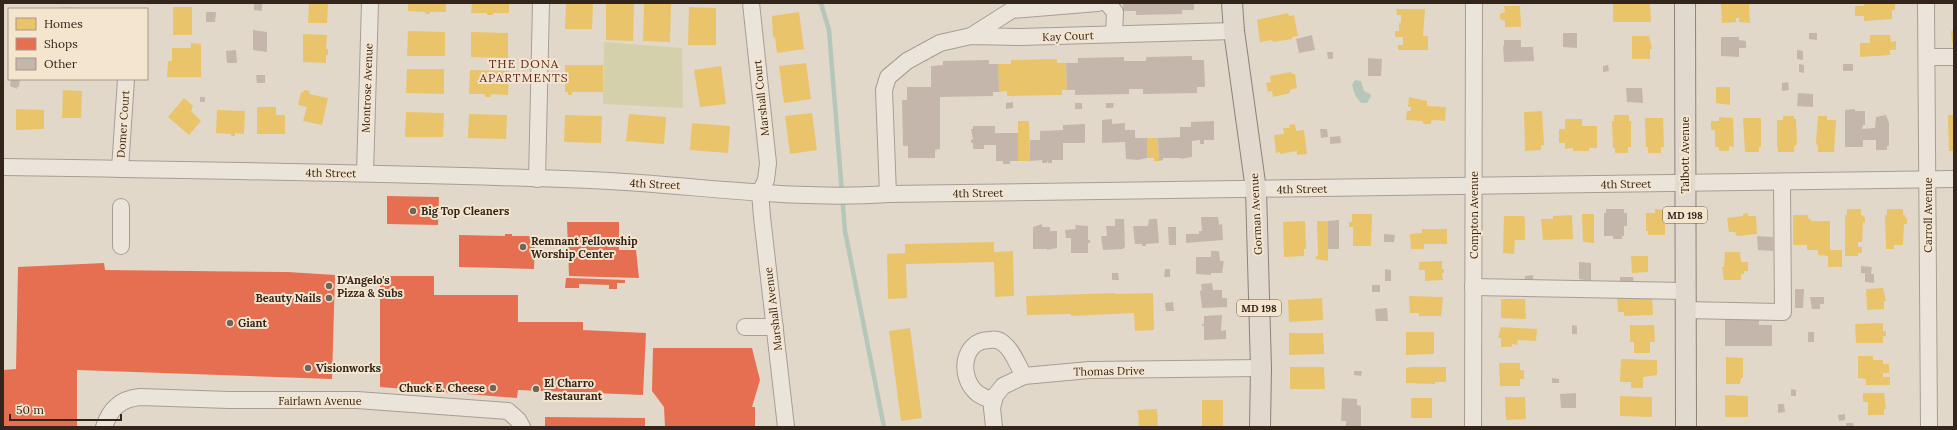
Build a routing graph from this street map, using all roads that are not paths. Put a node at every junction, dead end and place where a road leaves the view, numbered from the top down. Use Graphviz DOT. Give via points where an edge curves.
graph roads {
  1 [pos="370,3"];
  2 [pos="541,3"];
  3 [pos="751,3"];
  4 [pos="1098,3"];
  5 [pos="1107,3"];
  6 [pos="1232,3"];
  7 [pos="1474,3"];
  8 [pos="1685,3"];
  9 [pos="1926,3"];
  10 [pos="1234,31"];
  11 [pos="1114,34"];
  12 [pos="971,36"];
  13 [pos="1926,57"];
  14 [pos="1954,57"];
  15 [pos="126,80"];
  16 [pos="3,167"];
  17 [pos="120,169"];
  18 [pos="365,173"];
  19 [pos="537,179"];
  20 [pos="1928,180"];
  21 [pos="1954,180"];
  22 [pos="1782,182"];
  23 [pos="1686,183"];
  24 [pos="1474,186"];
  25 [pos="1256,190"];
  26 [pos="760,192"];
  27 [pos="888,194"];
  28 [pos="121,207"];
  29 [pos="121,246"];
  30 [pos="1474,287"];
  31 [pos="1685,291"];
  32 [pos="1685,310"];
  33 [pos="745,327"];
  34 [pos="775,327"];
  35 [pos="1261,368"];
  36 [pos="1024,376"];
  37 [pos="993,401"];
  38 [pos="104,427"];
  39 [pos="522,427"];
  40 [pos="786,427"];
  41 [pos="994,427"];
  42 [pos="1260,427"];
  43 [pos="1473,427"];
  44 [pos="1686,427"];
  45 [pos="1929,427"];
  1 -- 18 [label="street, Montrose Avenue"];
  2 -- 19 [label="street"];
  3 -- 26 [label="street, Marshall Court" via="768,163 766,180"];
  4 -- 12 [label="street" via="1012,10"];
  5 -- 11 [label="street" via="1114,12"];
  6 -- 10 [label="main road, Gorman Avenue / MD 198"];
  7 -- 24 [label="street, Compton Avenue"];
  8 -- 23 [label="main road, Talbott Avenue / MD 198"];
  9 -- 13 [label="street, Carroll Avenue"];
  10 -- 11 [label="street, Kay Court"];
  10 -- 25 [label="main road, Gorman Avenue / MD 198"];
  11 -- 12 [label="street, Kay Court"];
  12 -- 27 [label="street, Kay Court" via="940,43 907,61 888,77 884,90"];
  13 -- 14 [label="street"];
  13 -- 20 [label="street, Carroll Avenue"];
  15 -- 17 [label="street, Domer Court"];
  16 -- 17 [label="street, 4th Street"];
  17 -- 18 [label="street, 4th Street"];
  18 -- 19 [label="street, 4th Street"];
  19 -- 26 [label="street, 4th Street" via="659,184"];
  20 -- 21 [label="street, 4th Street"];
  20 -- 22 [label="street, 4th Street"];
  20 -- 45 [label="street, Carroll Avenue"];
  22 -- 23 [label="street, 4th Street"];
  22 -- 32 [label="street" via="1783,312"];
  23 -- 24 [label="street, 4th Street"];
  23 -- 31 [label="main road, Talbott Avenue / MD 198"];
  24 -- 25 [label="street, 4th Street"];
  24 -- 30 [label="street, Compton Avenue"];
  25 -- 27 [label="street, 4th Street"];
  25 -- 35 [label="main road, Gorman Avenue / MD 198"];
  26 -- 27 [label="street, 4th Street" via="831,197"];
  26 -- 34 [label="street, Marshall Avenue"];
  28 -- 29 [label="street"];
  30 -- 31 [label="street"];
  30 -- 43 [label="street, Compton Avenue"];
  31 -- 32 [label="main road, Talbott Avenue / MD 198"];
  32 -- 44 [label="main road, Talbott Avenue / MD 198"];
  33 -- 34 [label="street"];
  34 -- 40 [label="street, Marshall Avenue"];
  35 -- 36 [label="street, Thomas Drive" via="1089,370"];
  35 -- 42 [label="main road, Gorman Avenue / MD 198"];
  36 -- 37 [label="street, Thomas Drive" via="1003,386"];
  36 -- 37 [label="street" via="1004,344 996,340 975,343 969,349 964,362 967,380 976,392"];
  37 -- 41 [label="street"];
  38 -- 39 [label="street, Fairlawn Avenue" via="113,409 122,401 140,397 357,400 508,410"];
}
